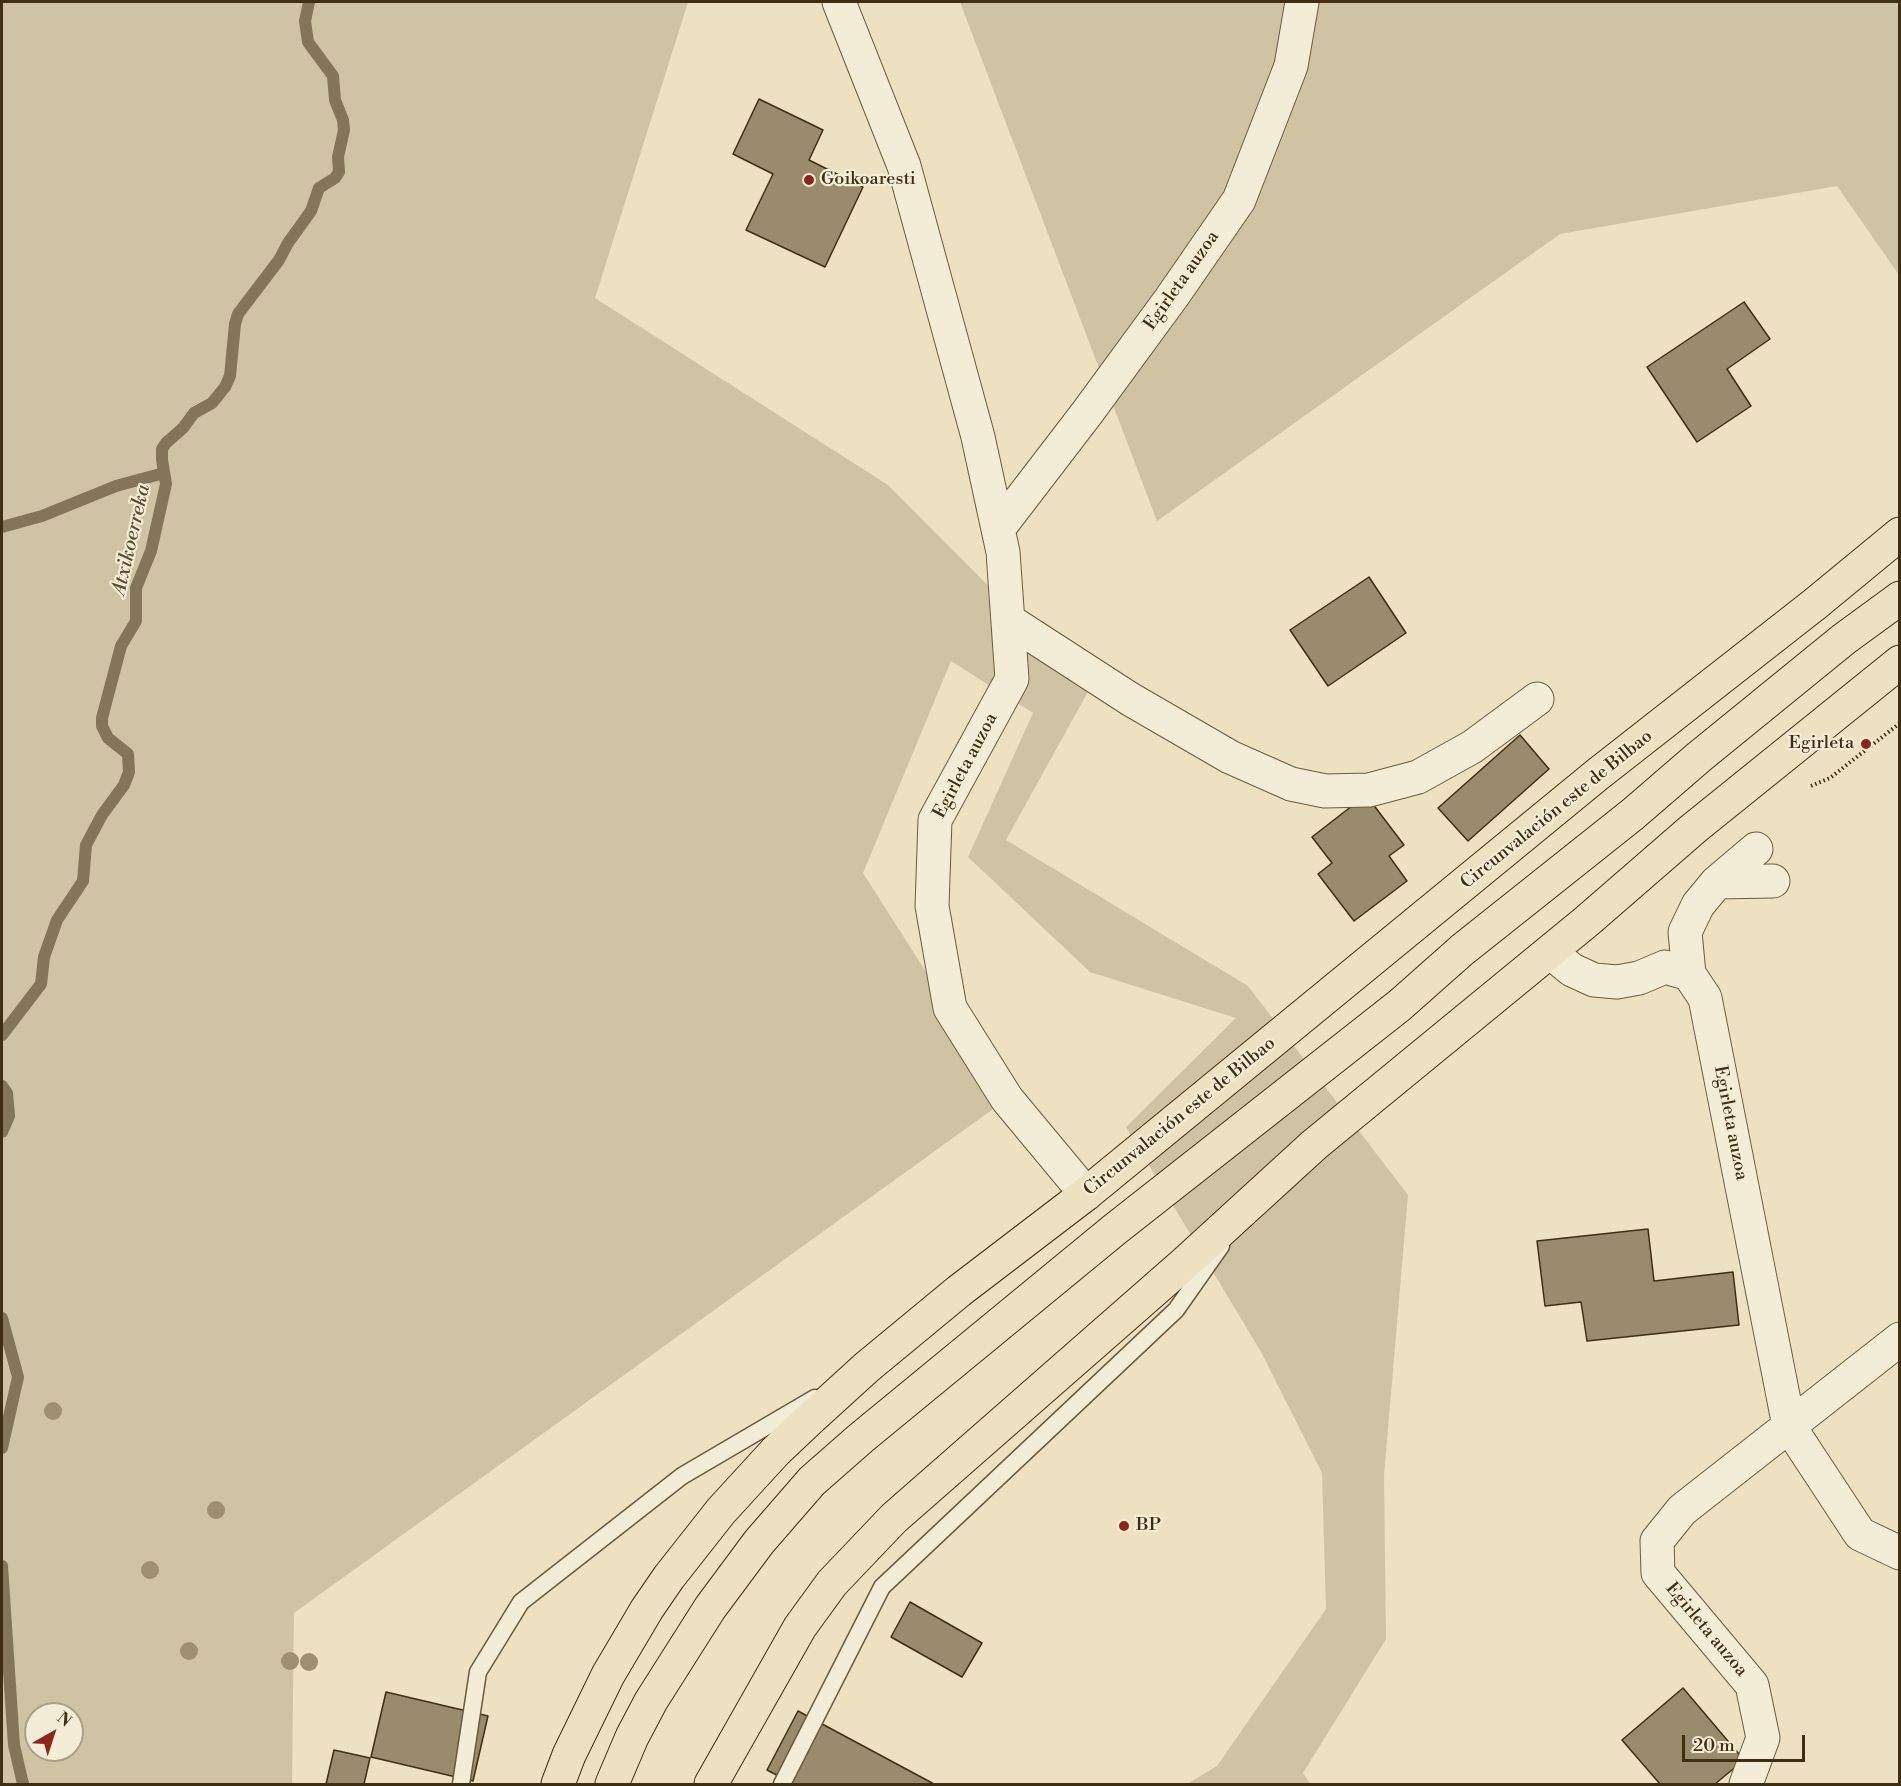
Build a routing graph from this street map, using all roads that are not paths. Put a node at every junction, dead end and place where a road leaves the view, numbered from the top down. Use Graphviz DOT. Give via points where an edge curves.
graph roads {
  1 [pos="839,2"];
  2 [pos="1302,2"];
  3 [pos="998,529"];
  4 [pos="1899,534"];
  5 [pos="1899,598"];
  6 [pos="1008,620"];
  7 [pos="1899,662"];
  8 [pos="1537,699"];
  9 [pos="1756,849"];
  10 [pos="1773,881"];
  11 [pos="1717,882"];
  12 [pos="1550,952"];
  13 [pos="1689,974"];
  14 [pos="1086,1194"];
  15 [pos="1254,1200"];
  16 [pos="1899,1339"];
  17 [pos="867,1367"];
  18 [pos="1789,1426"];
  19 [pos="1899,1553"];
  20 [pos="461,1785"];
  21 [pos="558,1785"];
  22 [pos="612,1785"];
  23 [pos="711,1785"];
  24 [pos="782,1785"];
  25 [pos="1746,1785"];
  1 -- 3 [label="street, Egirleta auzoa" via="904,166 978,437"];
  2 -- 3 [label="street, Egirleta auzoa" via="1291,66 1239,200 1087,413"];
  3 -- 6 [label="street, Egirleta auzoa"];
  4 -- 14 [label="main road, Circunvalación este de Bilbao" via="1598,774"];
  5 -- 22 [label="main road" via="1717,742 1400,1005 1114,1230 813,1481 759,1542 710,1608 651,1701"];
  6 -- 8 [label="street" via="1130,699 1230,757 1291,784 1325,791 1370,790 1418,777 1472,747"];
  6 -- 14 [label="street, Egirleta auzoa" via="1012,679 935,820 932,906 950,1008 1007,1099"];
  7 -- 12 [label="main road" via="1693,829"];
  9 -- 11 [label="street"];
  10 -- 11 [label="street"];
  11 -- 13 [label="street" via="1698,905 1685,932"];
  12 -- 13 [label="street" via="1572,970 1594,980 1617,982 1639,978 1665,967"];
  12 -- 15 [label="main road" via="1314,1145"];
  13 -- 18 [label="street, Egirleta auzoa" via="1705,998"];
  14 -- 17 [label="main road, Circunvalación este de Bilbao"];
  15 -- 23 [label="main road" via="894,1518 832,1583 800,1627"];
  15 -- 24 [label="lane" via="1176,1310 882,1587"];
  16 -- 18 [label="street, Egirleta auzoa"];
  17 -- 20 [label="lane" via="682,1476 521,1602 478,1672"];
  17 -- 21 [label="main road, Circunvalación este de Bilbao" via="776,1451 721,1511 669,1577 608,1675"];
  18 -- 19 [label="street, Egirleta auzoa" via="1860,1534"];
  18 -- 25 [label="street, Egirleta auzoa" via="1682,1510 1657,1540 1658,1573 1752,1684 1763,1738"];
}
